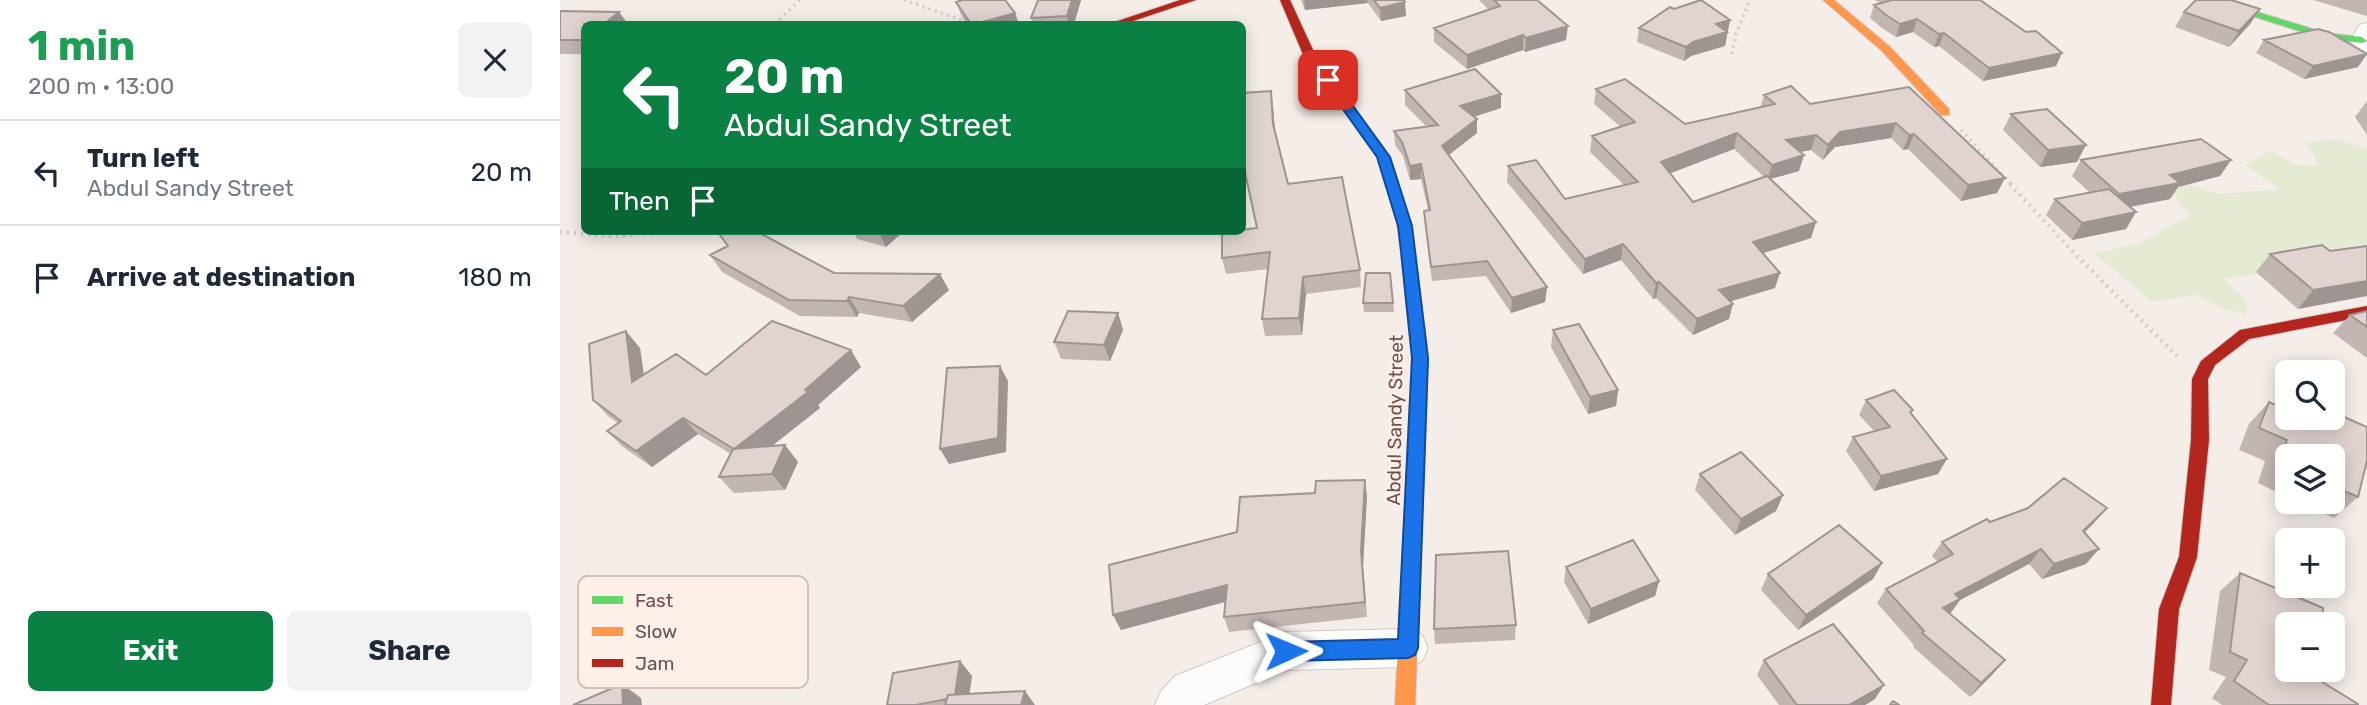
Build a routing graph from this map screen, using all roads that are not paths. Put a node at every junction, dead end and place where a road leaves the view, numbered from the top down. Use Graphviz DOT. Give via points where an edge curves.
graph roads {
  1 [pos="1191,0"];
  2 [pos="1285,0"];
  3 [pos="1828,0"];
  4 [pos="2207,0"];
  5 [pos="1124,21"];
  6 [pos="2365,40"];
  7 [pos="1945,112"];
  8 [pos="2367,311"];
  9 [pos="1408,648"];
  10 [pos="1176,705"];
  11 [pos="1405,705"];
  12 [pos="2161,705"];
  1 -- 5 [label="street"];
  2 -- 9 [label="street, Abdul Sandy Street" via="1308,52 1384,157 1405,226 1420,358"];
  3 -- 7 [label="street" via="1885,48"];
  4 -- 6 [label="street" via="2325,36"];
  8 -- 12 [label="street" via="2245,334 2210,361 2200,379 2200,440 2188,557 2169,609"];
  9 -- 10 [label="street" via="1286,651 1190,690"];
  9 -- 11 [label="street, Abdul Sandy Street"];
}
